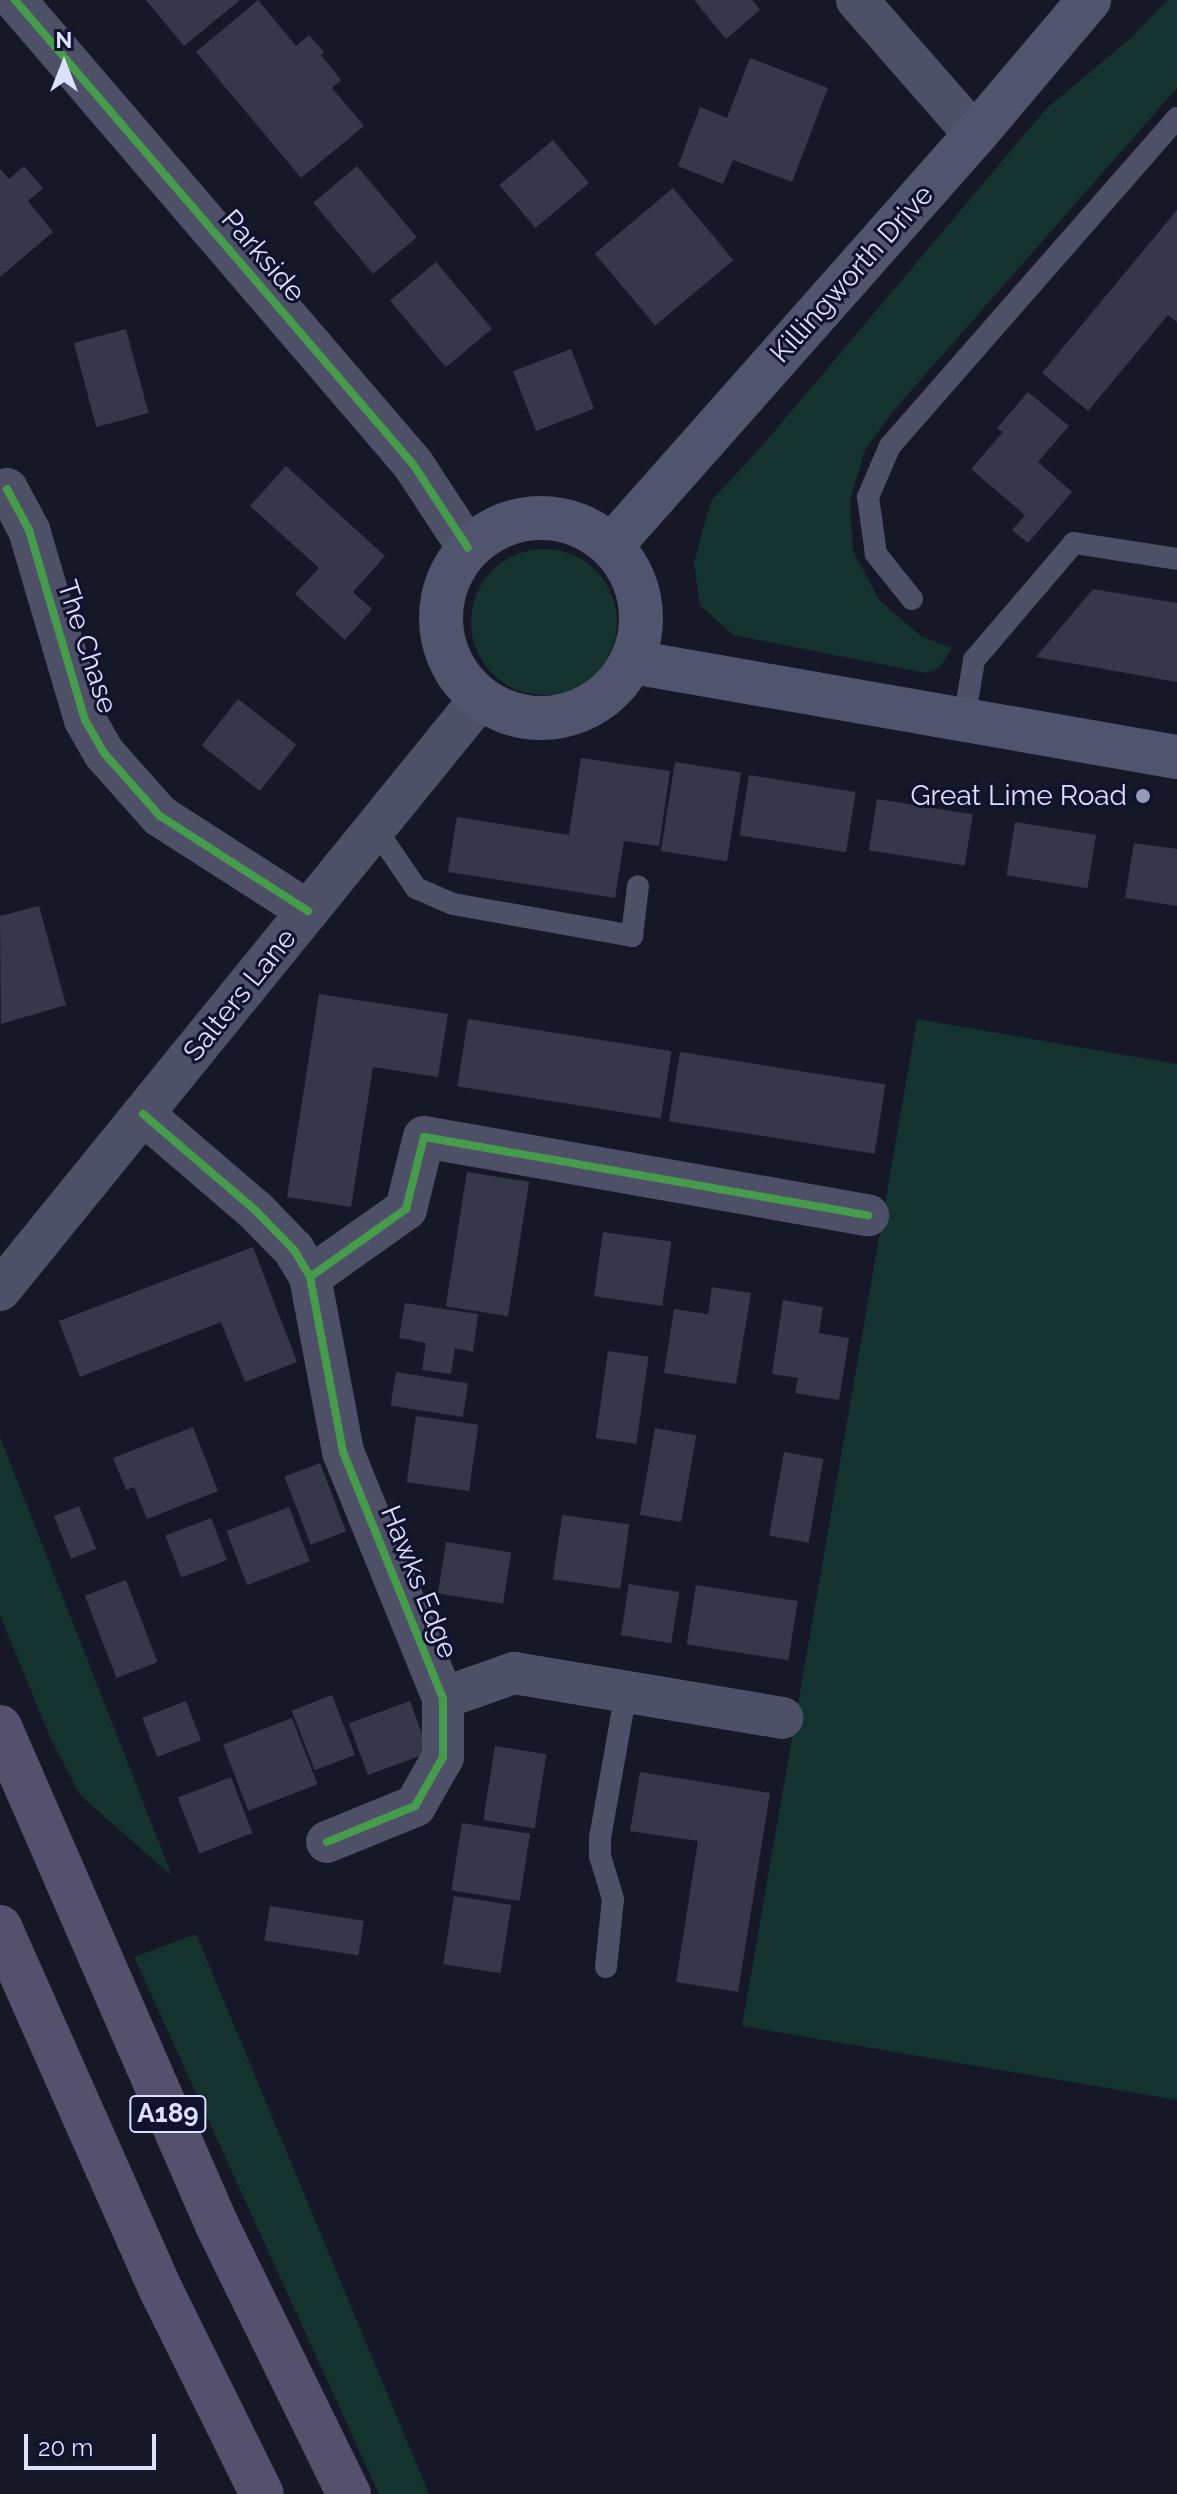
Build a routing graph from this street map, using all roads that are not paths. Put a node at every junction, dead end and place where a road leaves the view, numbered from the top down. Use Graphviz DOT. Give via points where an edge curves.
graph roads {
  1 [pos="15,0"];
  2 [pos="857,0"];
  3 [pos="1089,0"];
  4 [pos="1177,118"];
  5 [pos="975,135"];
  6 [pos="4,486"];
  7 [pos="612,545"];
  8 [pos="468,548"];
  9 [pos="1177,559"];
  10 [pos="912,599"];
  11 [pos="633,662"];
  12 [pos="480,699"];
  13 [pos="964,720"];
  14 [pos="1177,757"];
  15 [pos="375,828"];
  16 [pos="638,886"];
  17 [pos="308,911"];
  18 [pos="143,1114"];
  19 [pos="868,1215"];
  20 [pos="310,1277"];
  21 [pos="0,1290"];
  22 [pos="626,1692"];
  23 [pos="443,1698"];
  24 [pos="782,1718"];
  25 [pos="0,1727"];
  26 [pos="327,1842"];
  27 [pos="0,1927"];
  28 [pos="606,1967"];
  29 [pos="262,2494"];
  30 [pos="349,2494"];
  1 -- 8 [label="street, Parkside" via="413,464"];
  2 -- 5 [label="street"];
  3 -- 5 [label="main road, Killingworth Drive"];
  4 -- 10 [label="lane" via="890,446 868,497 876,554"];
  5 -- 7 [label="main road, Killingworth Drive"];
  6 -- 17 [label="street, The Chase" via="29,530 85,720 104,753 160,816"];
  7 -- 8 [label="main road" via="574,523 539,517 497,527"];
  7 -- 11 [label="main road" via="633,574 642,608"];
  8 -- 12 [label="main road" via="443,593 440,628 456,673"];
  9 -- 13 [label="lane" via="1074,543 974,660"];
  11 -- 12 [label="main road" via="612,690 573,714 539,719 504,712"];
  11 -- 13 [label="main road"];
  12 -- 15 [label="street, Salters Lane"];
  13 -- 14 [label="main road"];
  15 -- 16 [label="lane" via="416,888 453,904 632,936"];
  15 -- 17 [label="street, Salters Lane"];
  17 -- 18 [label="street, Salters Lane"];
  18 -- 20 [label="street, Hawks Edge" via="256,1211 294,1250"];
  18 -- 21 [label="street, Salters Lane"];
  19 -- 20 [label="street" via="424,1137 406,1209"];
  20 -- 23 [label="street, Hawks Edge" via="343,1452"];
  22 -- 23 [label="street, Hawks Edge" via="514,1673"];
  22 -- 24 [label="street, Hawks Edge"];
  22 -- 28 [label="lane" via="600,1838 613,1899"];
  23 -- 26 [label="street, Hawks Edge" via="443,1757 415,1806"];
  25 -- 30 [label="main road, A189" via="217,2225"];
  27 -- 29 [label="main road, A189" via="162,2292"];
}
